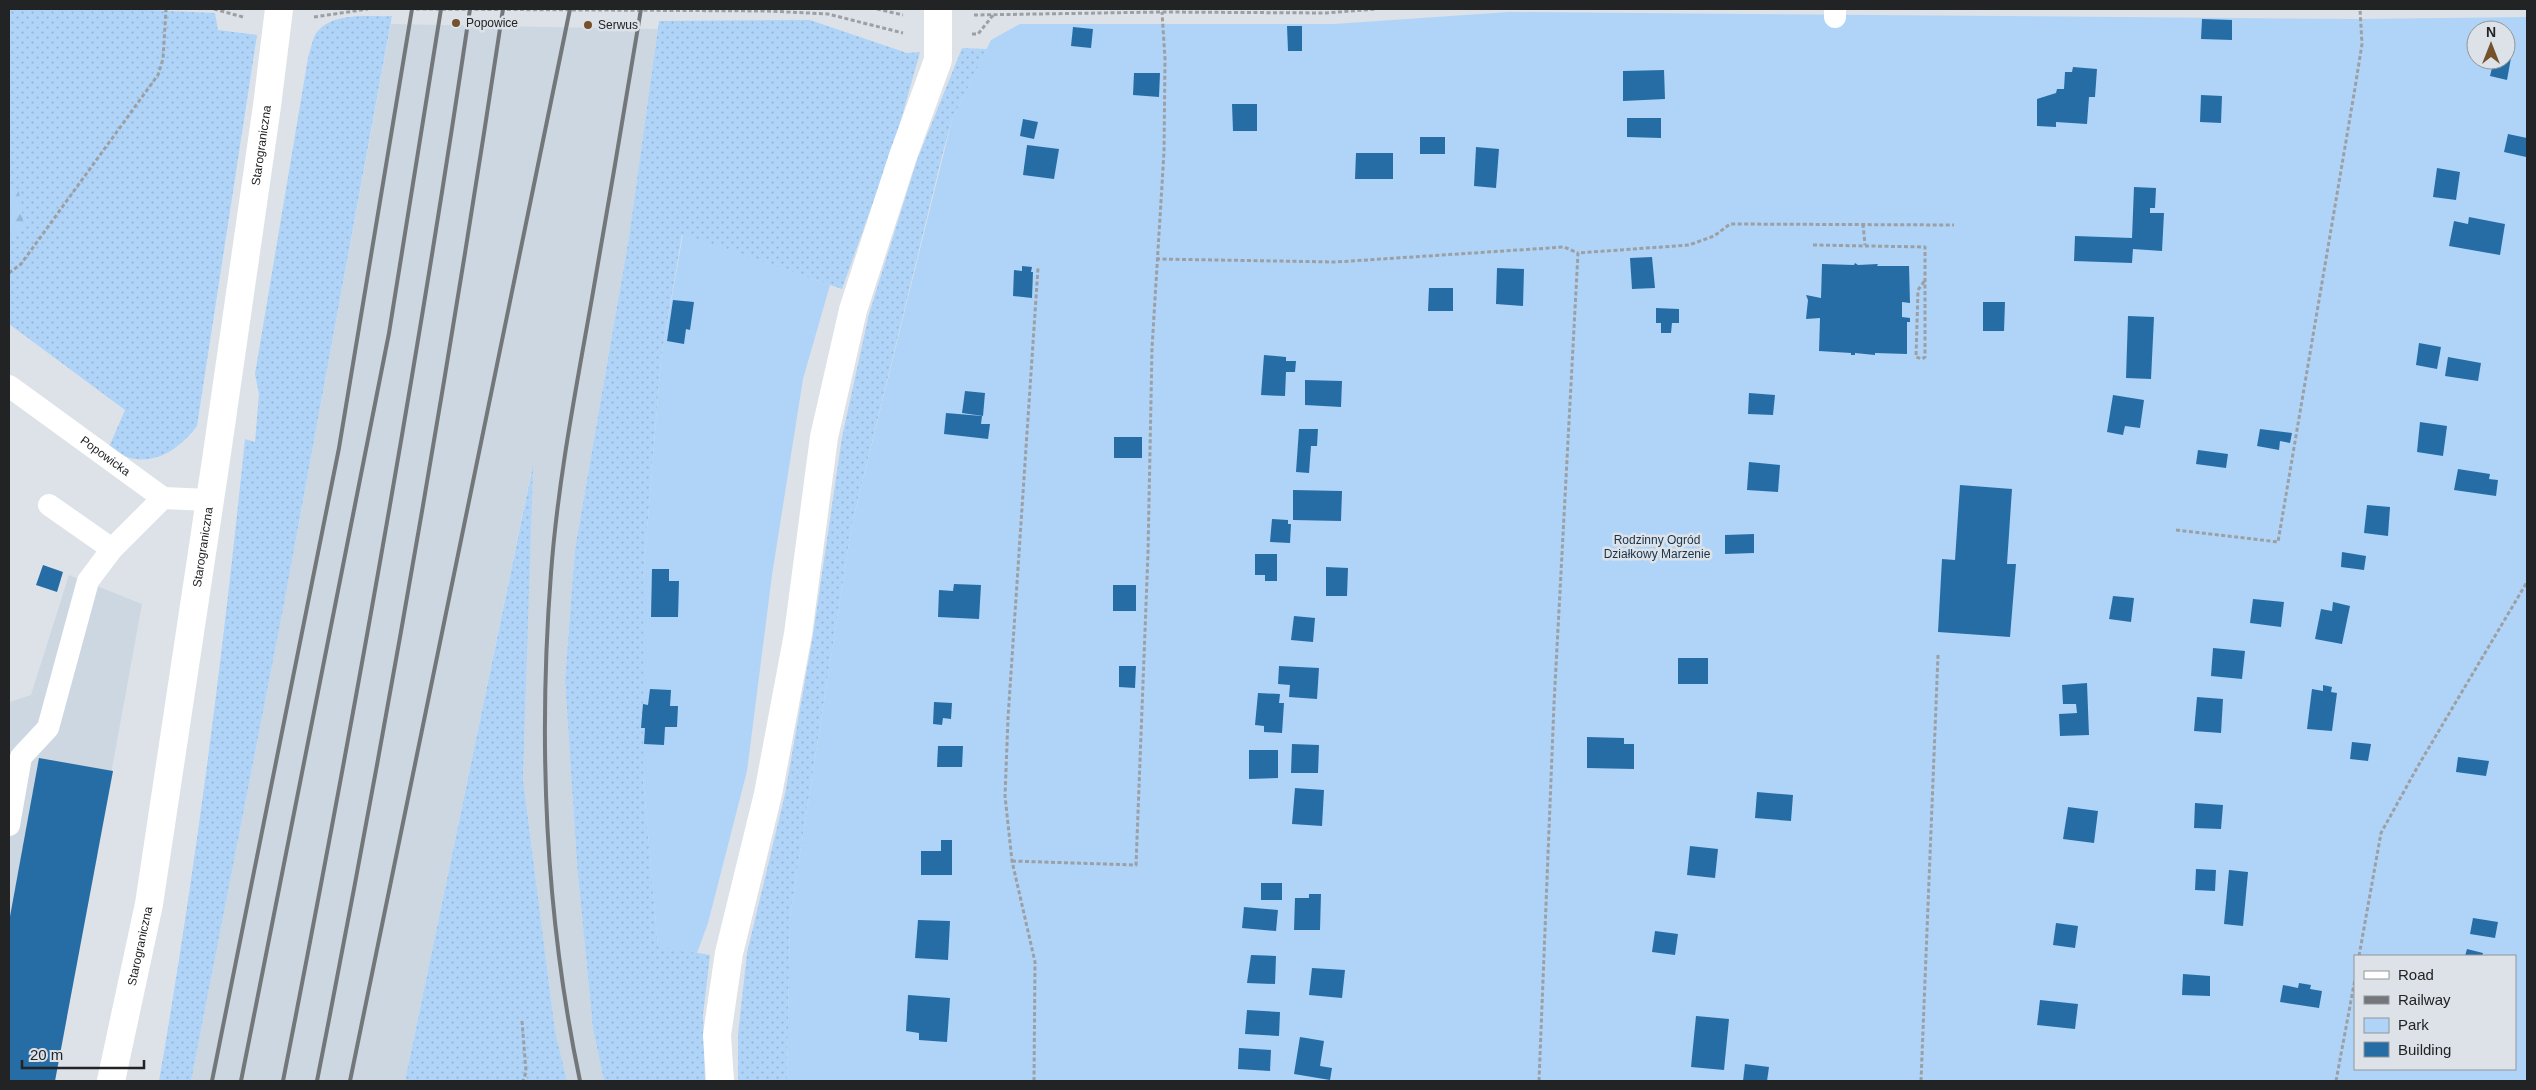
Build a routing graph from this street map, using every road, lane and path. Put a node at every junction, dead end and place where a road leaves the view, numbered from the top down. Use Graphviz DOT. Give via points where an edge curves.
graph roads {
  1 [pos="166,9"];
  2 [pos="278,9"];
  3 [pos="416,9"];
  4 [pos="938,9"];
  5 [pos="1376,9"];
  6 [pos="2360,9"];
  7 [pos="768,10"];
  8 [pos="1162,12"];
  9 [pos="938,36"];
  10 [pos="1864,224"];
  11 [pos="1954,225"];
  12 [pos="1814,244"];
  13 [pos="1865,245"];
  14 [pos="1578,253"];
  15 [pos="1156,259"];
  16 [pos="1038,268"];
  17 [pos="9,274"];
  18 [pos="1926,279"];
  19 [pos="9,386"];
  20 [pos="163,498"];
  21 [pos="209,500"];
  22 [pos="49,505"];
  23 [pos="2176,530"];
  24 [pos="112,549"];
  25 [pos="2527,582"];
  26 [pos="1938,655"];
  27 [pos="9,824"];
  28 [pos="1012,861"];
  29 [pos="2359,955"];
  30 [pos="2354,984"];
  31 [pos="522,1021"];
  32 [pos="111,1081"];
  33 [pos="523,1081"];
  34 [pos="720,1081"];
  35 [pos="1034,1081"];
  36 [pos="1539,1081"];
  37 [pos="1921,1081"];
  38 [pos="2336,1081"];
  1 -- 17 [label="path" via="163,59 158,75 21,264"];
  2 -- 21 [label="street, Starograniczna" via="267,106"];
  3 -- 7 [label="path"];
  4 -- 9 [label="street"];
  5 -- 8 [label="path" via="1326,13"];
  6 -- 23 [label="path" via="2362,44 2278,542"];
  7 -- 9 [label="path" via="828,14 914,36"];
  8 -- 9 [label="path" via="994,14 978,34"];
  8 -- 15 [label="path" via="1164,152"];
  9 -- 34 [label="street" via="938,60 902,156 853,310 824,437 798,634 768,794 729,953 717,1035"];
  10 -- 11 [label="path"];
  10 -- 13 [label="path"];
  10 -- 14 [label="path" via="1730,224 1714,236 1689,245"];
  12 -- 13 [label="path"];
  13 -- 18 [label="path" via="1926,247"];
  14 -- 15 [label="path" via="1564,247 1336,262"];
  14 -- 36 [label="path" via="1554,704"];
  15 -- 28 [label="path" via="1136,865"];
  16 -- 28 [label="path" via="1008,718 1005,796"];
  18 -- 18 [label="path" via="1918,290 1916,357 1922,359 1925,357"];
  19 -- 20 [label="lane, Popowicka"];
  20 -- 21 [label="lane"];
  20 -- 24 [label="lane"];
  21 -- 32 [label="street, Starograniczna" via="149,904"];
  22 -- 24 [label="lane"];
  24 -- 27 [label="lane" via="88,581 48,728 21,756"];
  25 -- 29 [label="path" via="2381,833"];
  26 -- 37 [label="path"];
  28 -- 35 [label="path" via="1035,962"];
  30 -- 38 [label="path"];
  31 -- 33 [label="path" via="526,1072"];
}
